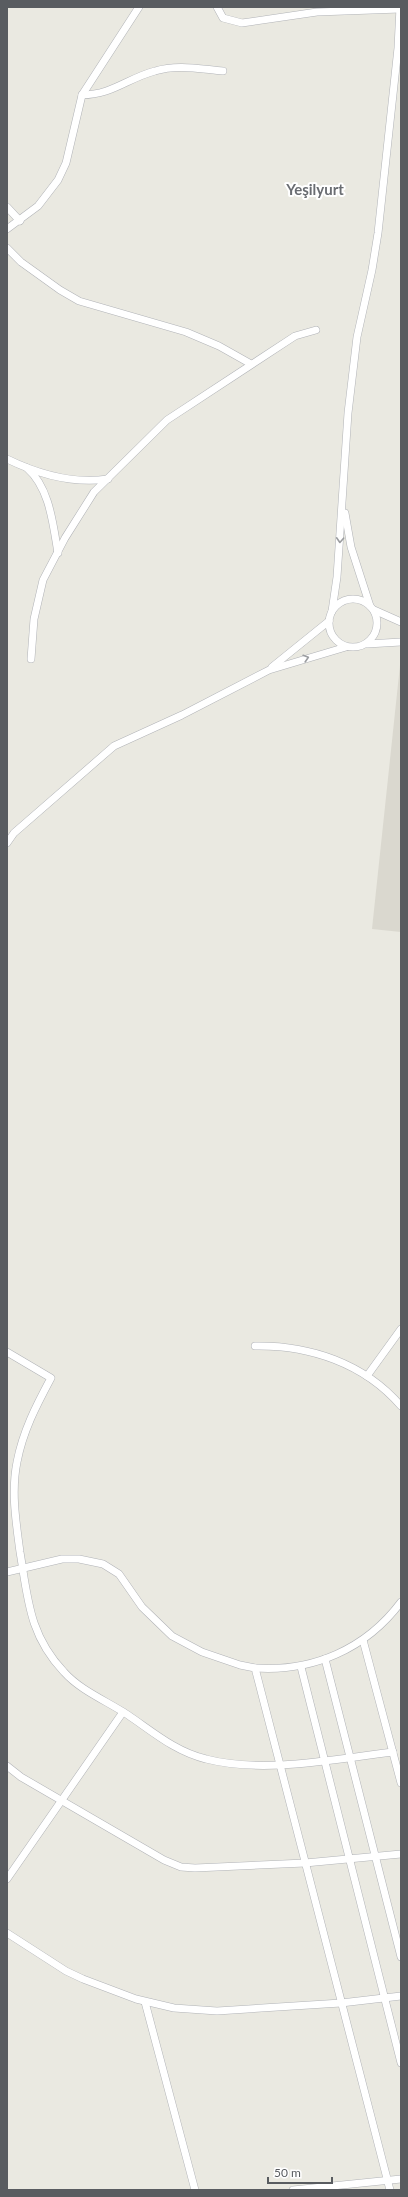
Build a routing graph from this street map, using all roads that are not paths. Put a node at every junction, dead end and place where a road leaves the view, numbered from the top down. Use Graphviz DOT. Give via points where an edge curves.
graph roads {
  1 [pos="139,7"];
  2 [pos="218,7"];
  3 [pos="400,8"];
  4 [pos="223,71"];
  5 [pos="82,95"];
  6 [pos="7,207"];
  7 [pos="20,221"];
  8 [pos="7,229"];
  9 [pos="7,248"];
  10 [pos="316,330"];
  11 [pos="251,364"];
  12 [pos="7,459"];
  13 [pos="24,465"];
  14 [pos="108,479"];
  15 [pos="343,487"];
  16 [pos="58,553"];
  17 [pos="372,608"];
  18 [pos="332,611"];
  19 [pos="328,621"];
  20 [pos="401,622"];
  21 [pos="401,642"];
  22 [pos="367,644"];
  23 [pos="346,647"];
  24 [pos="31,659"];
  25 [pos="269,670"];
  26 [pos="7,843"];
  27 [pos="401,1329"];
  28 [pos="254,1346"];
  29 [pos="7,1352"];
  30 [pos="367,1376"];
  31 [pos="401,1406"];
  32 [pos="23,1568"];
  33 [pos="7,1572"];
  34 [pos="401,1602"];
  35 [pos="364,1640"];
  36 [pos="325,1659"];
  37 [pos="301,1667"];
  38 [pos="256,1668"];
  39 [pos="123,1712"];
  40 [pos="393,1752"];
  41 [pos="350,1757"];
  42 [pos="324,1760"];
  43 [pos="279,1764"];
  44 [pos="7,1766"];
  45 [pos="401,1783"];
  46 [pos="62,1801"];
  47 [pos="401,1854"];
  48 [pos="376,1857"];
  49 [pos="350,1860"];
  50 [pos="305,1863"];
  51 [pos="7,1879"];
  52 [pos="7,1934"];
  53 [pos="401,1957"];
  54 [pos="401,1996"];
  55 [pos="385,1998"];
  56 [pos="145,2002"];
  57 [pos="341,2003"];
  58 [pos="401,2063"];
  59 [pos="401,2179"];
  60 [pos="388,2180"];
  61 [pos="195,2190"];
  62 [pos="293,2190"];
  63 [pos="390,2190"];
  1 -- 5 [label="street"];
  2 -- 3 [label="street" via="223,18 242,23 317,12"];
  3 -- 15 [label="street" via="378,233 358,338 348,413"];
  4 -- 5 [label="street" via="176,67 162,69 147,73 113,90"];
  5 -- 7 [label="street" via="63,172 46,198"];
  6 -- 7 [label="street"];
  7 -- 8 [label="street"];
  9 -- 11 [label="street" via="21,262 60,290 79,300 186,332 220,346"];
  10 -- 11 [label="street" via="295,336"];
  11 -- 14 [label="street" via="220,388 168,420"];
  12 -- 13 [label="street"];
  13 -- 14 [label="street" via="72,480"];
  13 -- 16 [label="street" via="34,474 44,491"];
  14 -- 16 [label="street" via="94,492"];
  15 -- 17 [label="street" via="348,532"];
  15 -- 18 [label="street, one-way"];
  16 -- 24 [label="street" via="43,580 34,619"];
  17 -- 18 [label="street" via="361,600 350,599 339,603"];
  17 -- 20 [label="street"];
  17 -- 22 [label="street" via="378,626"];
  18 -- 19 [label="street"];
  19 -- 23 [label="street" via="333,637"];
  19 -- 25 [label="street"];
  21 -- 22 [label="street"];
  22 -- 23 [label="street" via="356,648"];
  25 -- 23 [label="street, one-way"];
  25 -- 26 [label="street" via="182,715 114,746 14,832"];
  27 -- 30 [label="street"];
  28 -- 30 [label="street" via="284,1346 313,1352 341,1362"];
  29 -- 32 [label="street" via="51,1378 27,1426 16,1464 14,1505"];
  30 -- 31 [label="street"];
  32 -- 33 [label="street"];
  32 -- 38 [label="street" via="71,1558 103,1564 119,1574 142,1607 172,1636 202,1652"];
  32 -- 39 [label="street" via="25,1593 31,1617 54,1661 71,1680"];
  34 -- 35 [label="street"];
  35 -- 36 [label="street"];
  35 -- 40 [label="street"];
  36 -- 37 [label="street"];
  36 -- 41 [label="street"];
  37 -- 38 [label="street"];
  37 -- 42 [label="street"];
  38 -- 43 [label="street"];
  39 -- 43 [label="street" via="181,1751 231,1764"];
  39 -- 46 [label="street"];
  40 -- 41 [label="street"];
  40 -- 45 [label="street"];
  41 -- 42 [label="street"];
  41 -- 48 [label="street"];
  42 -- 43 [label="street"];
  42 -- 49 [label="street"];
  43 -- 50 [label="street"];
  44 -- 46 [label="street"];
  46 -- 50 [label="street" via="164,1860 181,1867"];
  46 -- 51 [label="street"];
  47 -- 48 [label="street"];
  48 -- 49 [label="street"];
  48 -- 53 [label="street"];
  49 -- 50 [label="street"];
  49 -- 55 [label="street"];
  50 -- 57 [label="street"];
  52 -- 56 [label="street" via="66,1971 100,1987"];
  54 -- 55 [label="street"];
  55 -- 57 [label="street"];
  55 -- 58 [label="street"];
  56 -- 57 [label="street" via="181,2009 216,2011"];
  56 -- 61 [label="street"];
  57 -- 60 [label="street"];
  59 -- 60 [label="street"];
  60 -- 62 [label="street"];
  60 -- 63 [label="street"];
}
